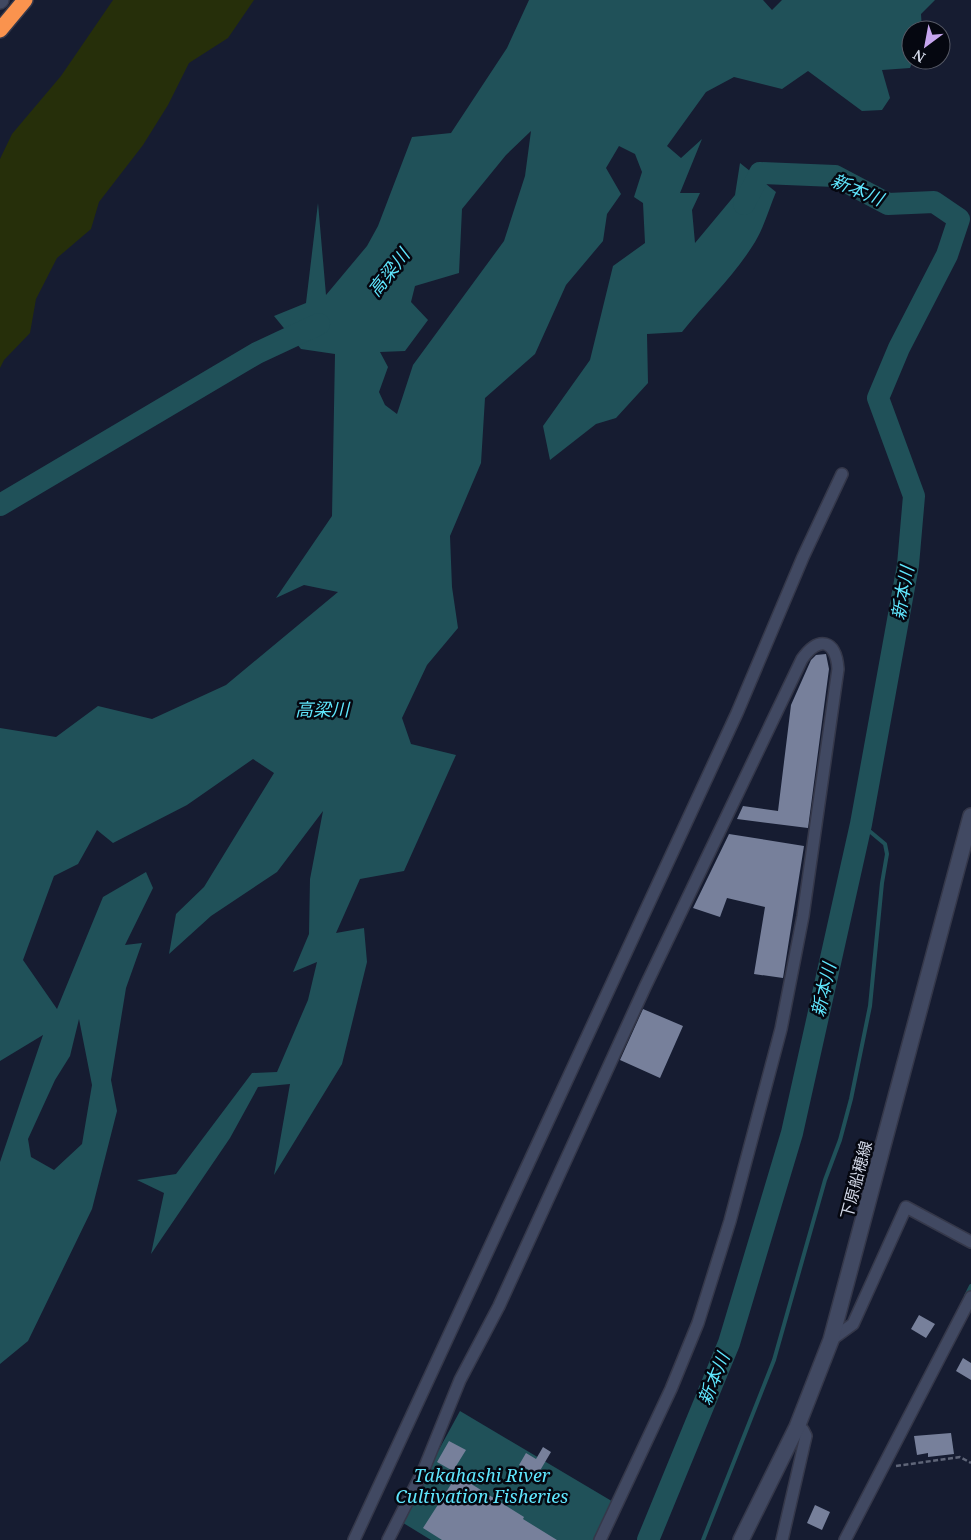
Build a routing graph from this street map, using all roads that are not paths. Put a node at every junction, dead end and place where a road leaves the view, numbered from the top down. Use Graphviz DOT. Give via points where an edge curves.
graph roads {
  1 [pos="25,0"];
  2 [pos="0,30"];
  3 [pos="842,474"];
  4 [pos="971,816"];
  5 [pos="971,1242"];
  6 [pos="971,1297"];
  7 [pos="831,1340"];
  8 [pos="797,1427"];
  9 [pos="354,1540"];
  10 [pos="388,1540"];
  11 [pos="600,1540"];
  12 [pos="741,1540"];
  13 [pos="782,1540"];
  14 [pos="845,1540"];
  1 -- 2 [label="highway"];
  3 -- 9 [label="street" via="729,730"];
  4 -- 7 [label="main road, 下原船穂線"];
  5 -- 7 [label="street" via="906,1207 853,1324"];
  6 -- 14 [label="street"];
  7 -- 8 [label="main road, 下原船穂線"];
  8 -- 12 [label="main road, 下原船穂線"];
  8 -- 13 [label="street" via="806,1436"];
  10 -- 11 [label="street" via="424,1469 460,1380 499,1306 760,744 802,659 816,644 825,644 837,657 838,669 803,916 781,1029 730,1221 698,1323 636,1467"];
}
